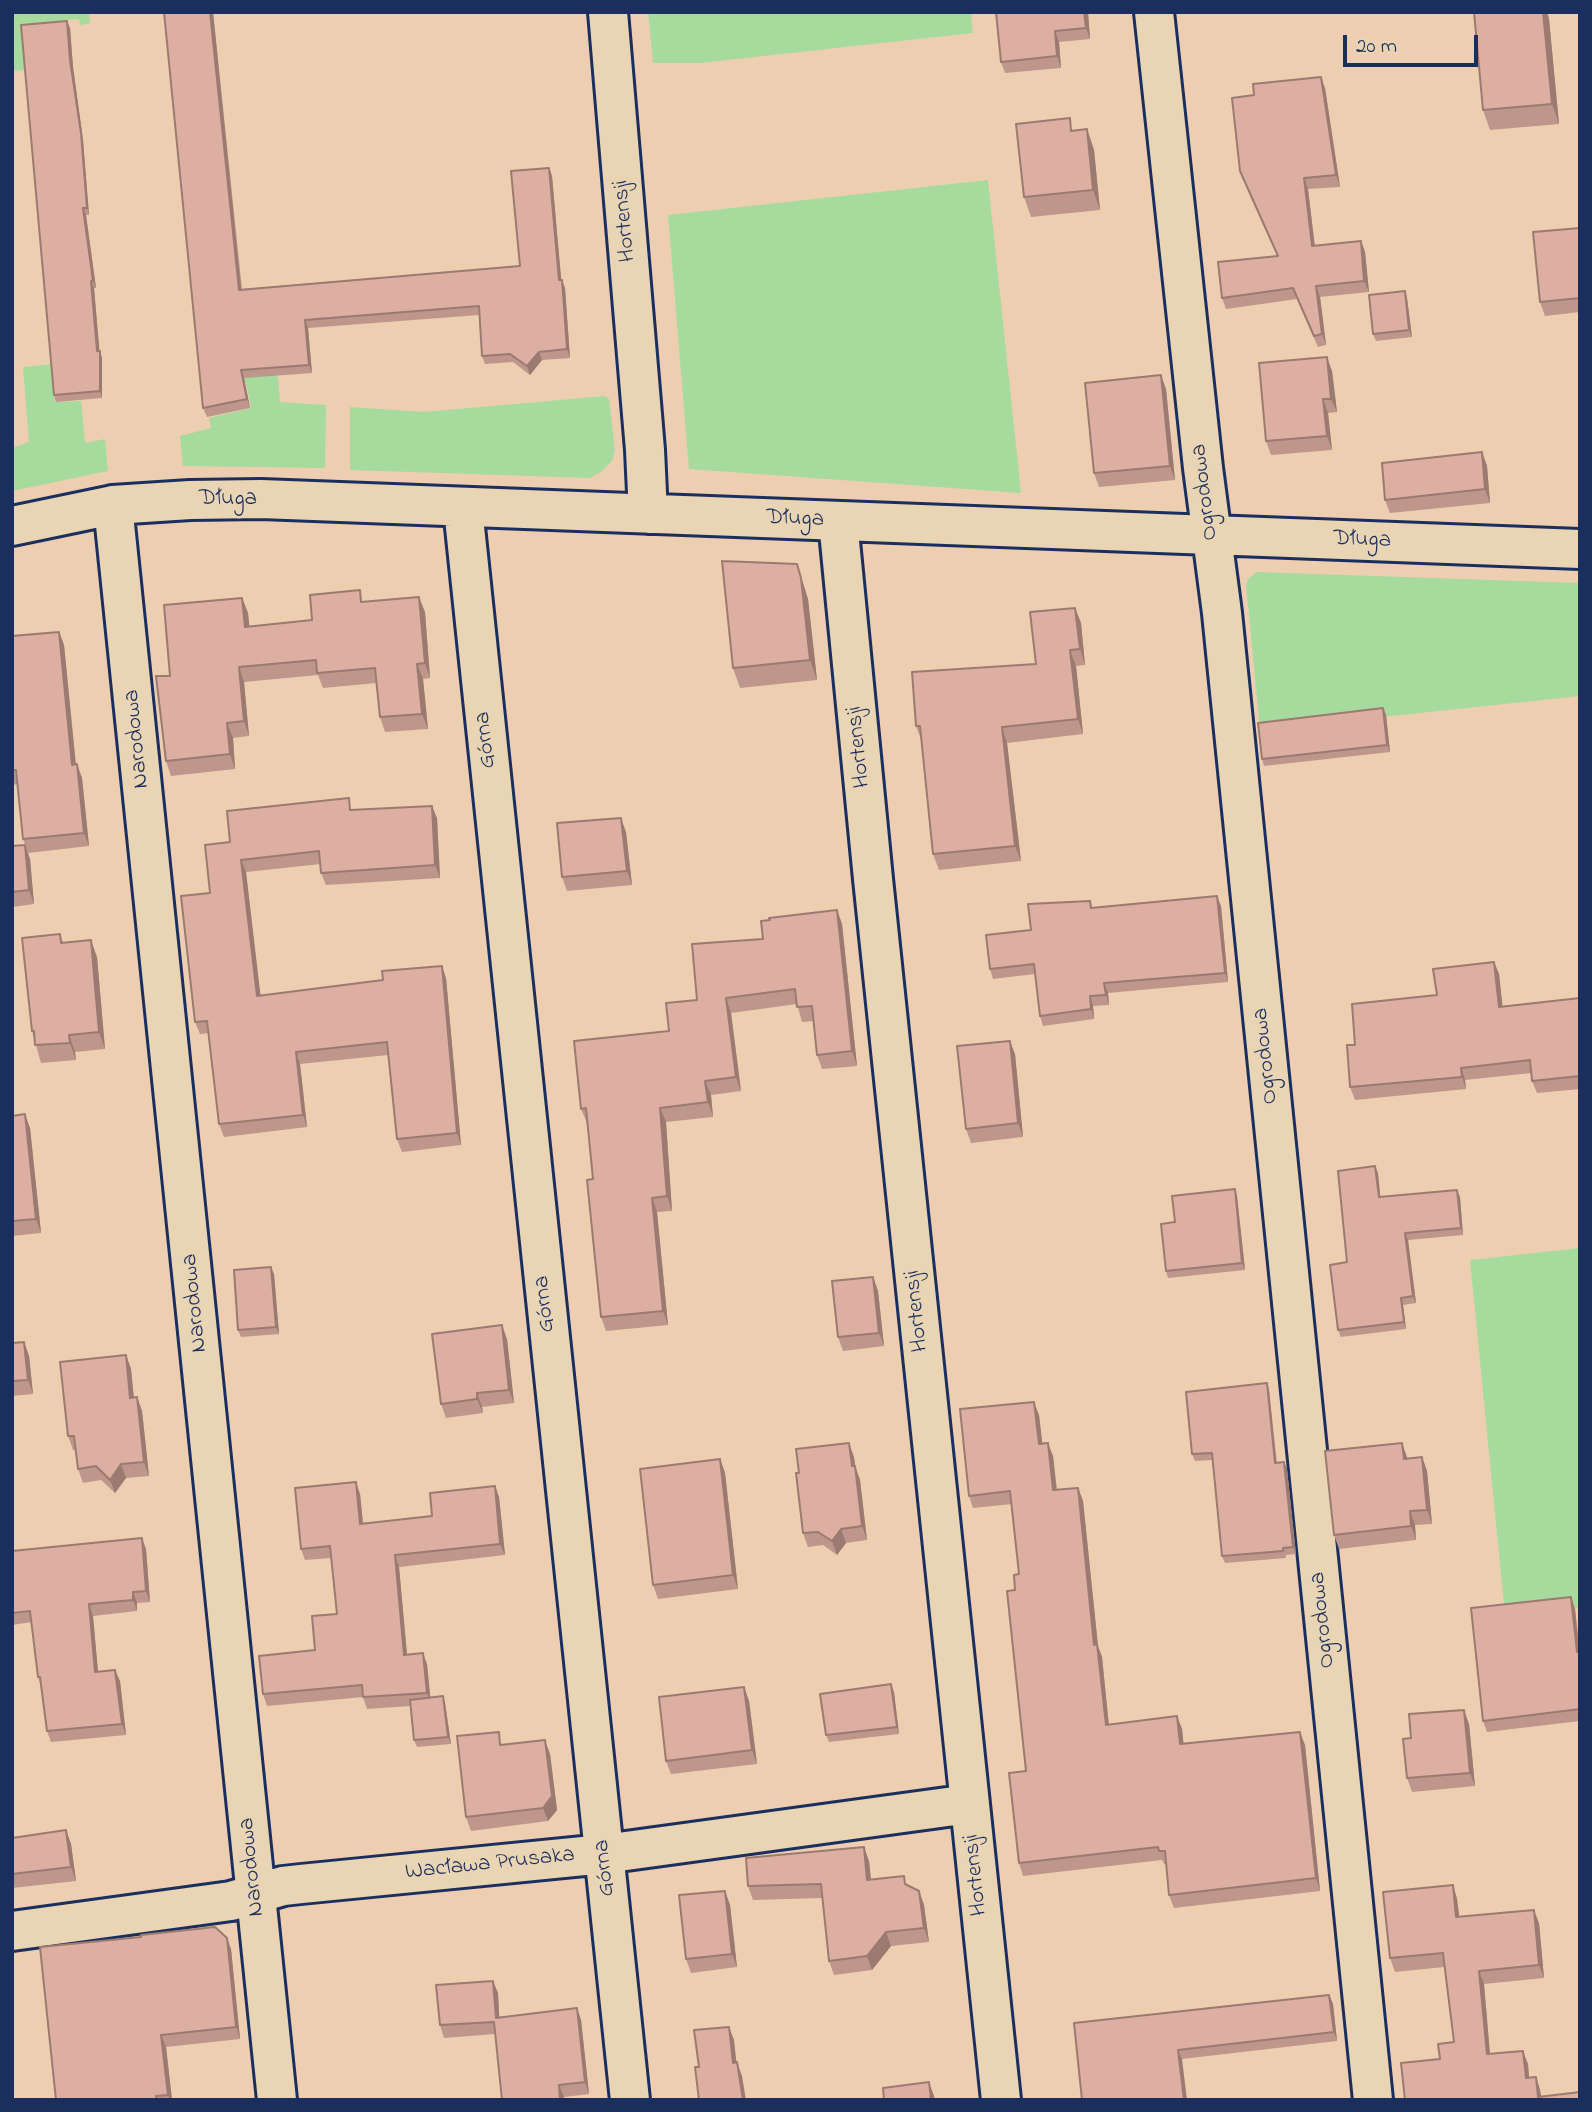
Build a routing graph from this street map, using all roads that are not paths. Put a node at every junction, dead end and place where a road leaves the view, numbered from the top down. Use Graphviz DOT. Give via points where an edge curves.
graph roads {
  1 [pos="608,12"];
  2 [pos="1154,12"];
  3 [pos="113,505"];
  4 [pos="463,508"];
  5 [pos="648,514"];
  6 [pos="838,521"];
  7 [pos="12,526"];
  8 [pos="1211,536"];
  9 [pos="1580,549"];
  10 [pos="969,1804"];
  11 [pos="604,1854"];
  12 [pos="256,1894"];
  13 [pos="12,1931"];
  14 [pos="277,2100"];
  15 [pos="631,2100"];
  16 [pos="1001,2100"];
  17 [pos="1373,2100"];
  1 -- 5 [label="street, Hortensji"];
  2 -- 8 [label="street, Ogrodowa"];
  3 -- 4 [label="street, Długa" via="261,499"];
  3 -- 7 [label="street, Długa"];
  3 -- 12 [label="street, Narodowa"];
  4 -- 5 [label="street, Długa"];
  4 -- 11 [label="street, Górna"];
  5 -- 6 [label="street, Długa"];
  6 -- 8 [label="street, Długa"];
  6 -- 10 [label="street, Hortensji"];
  8 -- 9 [label="street, Długa"];
  8 -- 17 [label="street, Ogrodowa"];
  10 -- 11 [label="street, Wacława Prusaka"];
  10 -- 16 [label="street, Hortensji"];
  11 -- 12 [label="street, Wacława Prusaka" via="283,1886"];
  11 -- 15 [label="street, Górna"];
  12 -- 13 [label="street, Wacława Prusaka"];
  12 -- 14 [label="street, Narodowa"];
}
